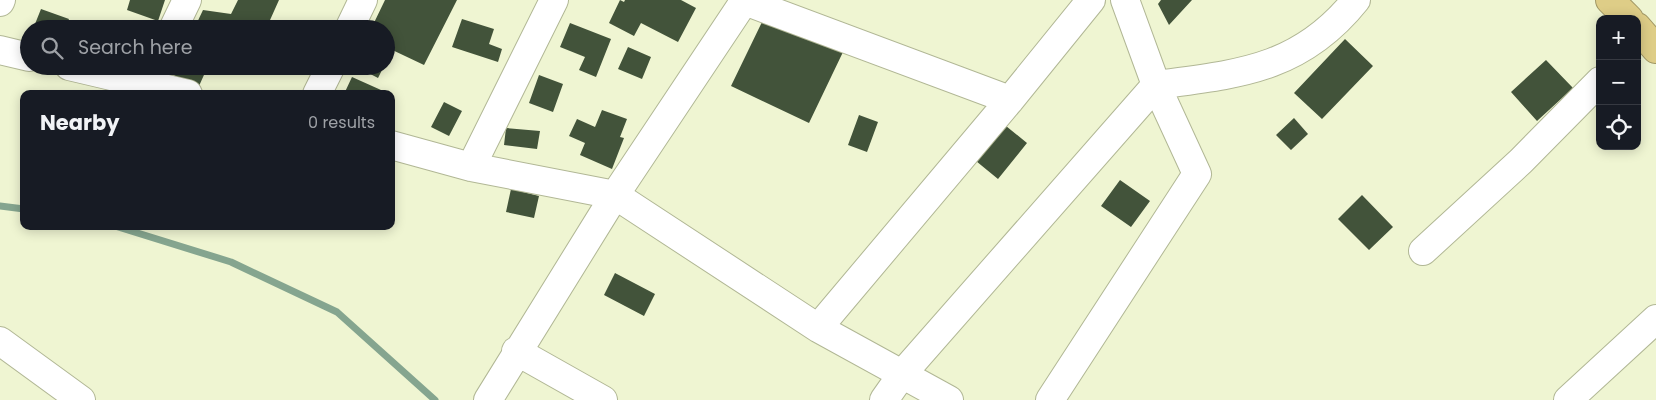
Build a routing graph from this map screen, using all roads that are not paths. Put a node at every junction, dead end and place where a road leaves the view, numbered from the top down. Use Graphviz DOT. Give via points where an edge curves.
graph roads {
  1 [pos="187,0"];
  2 [pos="363,0"];
  3 [pos="554,0"];
  4 [pos="744,0"];
  5 [pos="1091,0"];
  6 [pos="1125,0"];
  7 [pos="1356,0"];
  8 [pos="1610,0"];
  9 [pos="1624,15"];
  10 [pos="178,20"];
  11 [pos="353,20"];
  12 [pos="0,50"];
  13 [pos="20,55"];
  14 [pos="151,75"];
  15 [pos="326,75"];
  16 [pos="1156,85"];
  17 [pos="1596,85"];
  18 [pos="180,90"];
  19 [pos="319,90"];
  20 [pos="1010,100"];
  21 [pos="395,146"];
  22 [pos="471,167"];
  23 [pos="615,195"];
  24 [pos="1423,251"];
  25 [pos="1656,319"];
  26 [pos="818,328"];
  27 [pos="0,342"];
  28 [pos="516,351"];
  29 [pos="903,373"];
  30 [pos="81,400"];
  31 [pos="488,400"];
  32 [pos="603,400"];
  33 [pos="884,400"];
  34 [pos="949,400"];
  35 [pos="1050,400"];
  36 [pos="1568,400"];
  1 -- 10 [label="street"];
  2 -- 11 [label="street"];
  3 -- 22 [label="street"];
  4 -- 20 [label="street"];
  4 -- 23 [label="street"];
  5 -- 20 [label="street"];
  6 -- 16 [label="street"];
  7 -- 16 [label="street" via="1322,36 1264,66 1236,75"];
  8 -- 9 [label="highway"];
  12 -- 13 [label="street"];
  14 -- 18 [label="street"];
  15 -- 19 [label="street"];
  16 -- 29 [label="street"];
  16 -- 35 [label="street" via="1197,174"];
  17 -- 24 [label="street" via="1521,161"];
  20 -- 26 [label="street"];
  21 -- 22 [label="street"];
  22 -- 23 [label="street"];
  23 -- 26 [label="street"];
  23 -- 28 [label="street"];
  25 -- 36 [label="street"];
  26 -- 29 [label="street"];
  27 -- 30 [label="street"];
  28 -- 31 [label="street"];
  28 -- 32 [label="street"];
  29 -- 33 [label="street"];
  29 -- 34 [label="street"];
}
